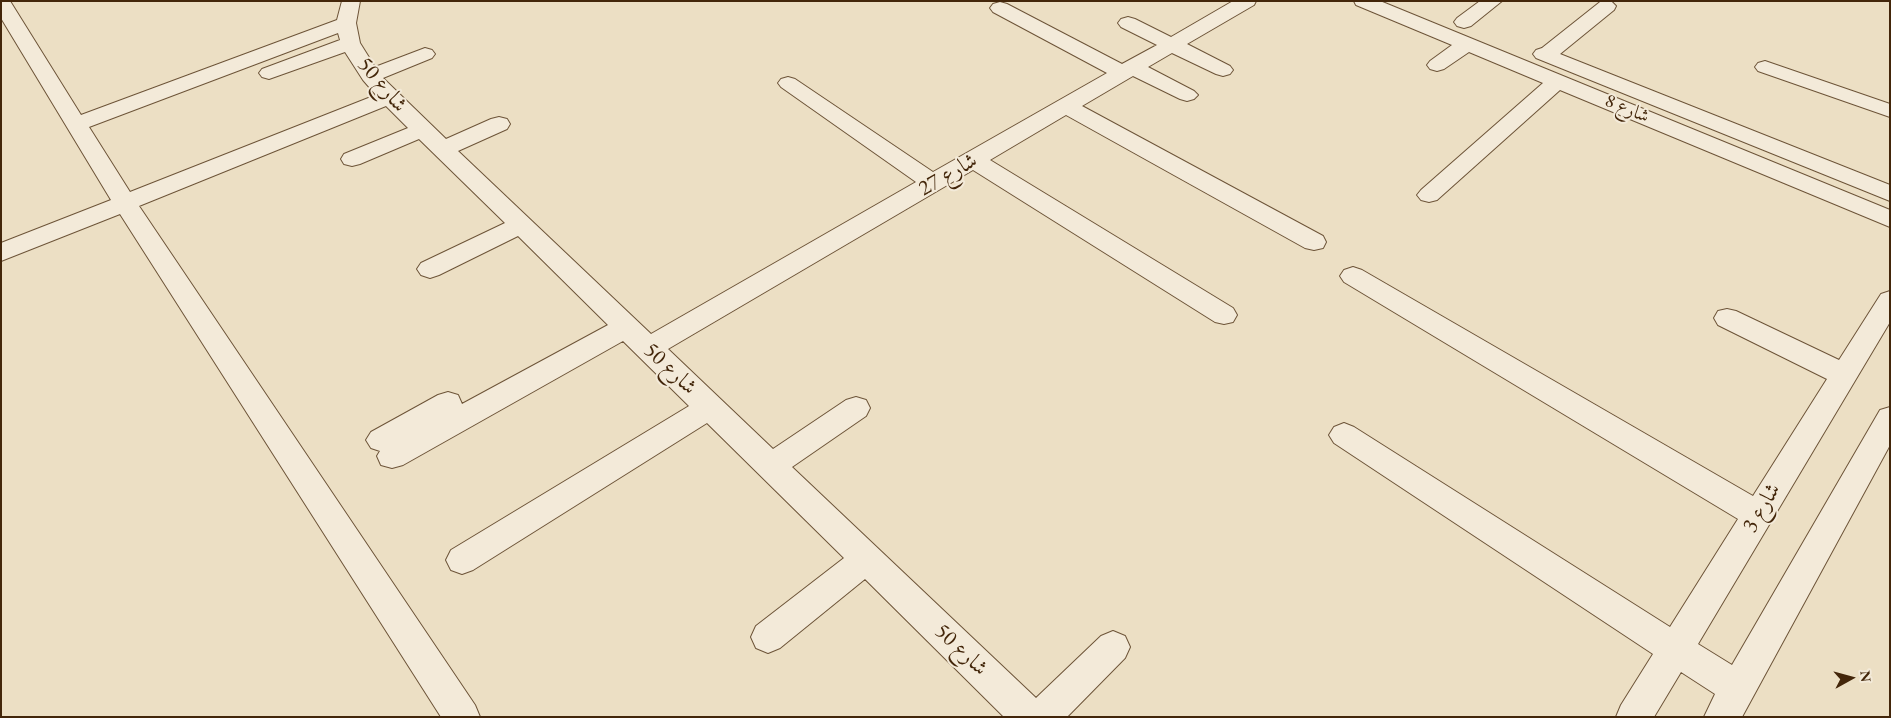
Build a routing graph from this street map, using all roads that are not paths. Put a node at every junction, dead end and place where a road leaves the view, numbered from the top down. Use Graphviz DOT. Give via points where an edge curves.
graph roads {
  1 [pos="1247,1"];
  2 [pos="1363,1"];
  3 [pos="1411,1"];
  4 [pos="1494,1"];
  5 [pos="1,2"];
  6 [pos="1607,6"];
  7 [pos="1000,8"];
  8 [pos="1464,22"];
  9 [pos="349,23"];
  10 [pos="1128,23"];
  11 [pos="1467,44"];
  12 [pos="1172,45"];
  13 [pos="425,54"];
  14 [pos="1546,55"];
  15 [pos="1437,65"];
  16 [pos="1766,67"];
  17 [pos="1128,70"];
  18 [pos="1223,70"];
  19 [pos="269,73"];
  20 [pos="370,76"];
  21 [pos="1558,81"];
  22 [pos="788,83"];
  23 [pos="1187,95"];
  24 [pos="389,97"];
  25 [pos="1066,106"];
  26 [pos="1890,111"];
  27 [pos="76,124"];
  28 [pos="499,124"];
  29 [pos="422,130"];
  30 [pos="443,149"];
  31 [pos="352,159"];
  32 [pos="974,160"];
  33 [pos="933,183"];
  34 [pos="1890,194"];
  35 [pos="1428,195"];
  36 [pos="124,202"];
  37 [pos="1890,219"];
  38 [pos="521,225"];
  39 [pos="1314,242"];
  40 [pos="1,253"];
  41 [pos="430,268"];
  42 [pos="1353,276"];
  43 [pos="1890,300"];
  44 [pos="1224,314"];
  45 [pos="1726,318"];
  46 [pos="619,320"];
  47 [pos="648,348"];
  48 [pos="1844,375"];
  49 [pos="710,407"];
  50 [pos="856,408"];
  51 [pos="1890,418"];
  52 [pos="1344,435"];
  53 [pos="386,448"];
  54 [pos="770,466"];
  55 [pos="1758,514"];
  56 [pos="867,558"];
  57 [pos="462,560"];
  58 [pos="768,637"];
  59 [pos="1113,647"];
  60 [pos="1676,649"];
  61 [pos="1729,702"];
  62 [pos="462,717"];
  63 [pos="1030,717"];
  64 [pos="1042,717"];
  65 [pos="1634,717"];
  1 -- 12 [label="street, شارع 27"];
  2 -- 11 [label="street, شارع 8"];
  3 -- 8 [label="street, شارع 8"];
  4 -- 8 [label="street"];
  5 -- 27 [label="street"];
  6 -- 14 [label="street"];
  7 -- 17 [label="street"];
  8 -- 14 [label="street, شارع 8"];
  9 -- 19 [label="street"];
  9 -- 20 [label="street, شارع 50"];
  9 -- 27 [label="street"];
  10 -- 12 [label="street"];
  11 -- 15 [label="street"];
  11 -- 21 [label="street, شارع 8"];
  12 -- 17 [label="street, شارع 27"];
  12 -- 18 [label="street"];
  13 -- 20 [label="street"];
  14 -- 34 [label="street, شارع 8"];
  16 -- 26 [label="street"];
  17 -- 23 [label="street"];
  17 -- 25 [label="street, شارع 27"];
  20 -- 24 [label="street, شارع 50"];
  21 -- 35 [label="street"];
  21 -- 37 [label="street, شارع 8"];
  22 -- 33 [label="street"];
  24 -- 29 [label="street, شارع 50"];
  24 -- 36 [label="street"];
  25 -- 32 [label="street, شارع 27"];
  25 -- 39 [label="street"];
  27 -- 36 [label="street"];
  28 -- 30 [label="street"];
  29 -- 30 [label="street, شارع 50"];
  29 -- 31 [label="street"];
  30 -- 38 [label="street, شارع 50"];
  32 -- 33 [label="street, شارع 27"];
  32 -- 44 [label="street"];
  33 -- 47 [label="street, شارع 27"];
  36 -- 40 [label="street"];
  36 -- 62 [label="street"];
  38 -- 41 [label="street"];
  38 -- 46 [label="street, شارع 50"];
  42 -- 55 [label="street"];
  43 -- 48 [label="street, شارع 3"];
  45 -- 48 [label="street"];
  46 -- 47 [label="street, شارع 50"];
  46 -- 53 [label="street"];
  47 -- 49 [label="street, شارع 50"];
  48 -- 55 [label="street, شارع 3"];
  49 -- 54 [label="street, شارع 50"];
  49 -- 57 [label="street"];
  50 -- 54 [label="street"];
  51 -- 61 [label="street"];
  52 -- 60 [label="street"];
  54 -- 56 [label="street, شارع 50"];
  55 -- 60 [label="street, شارع 3"];
  56 -- 58 [label="street"];
  56 -- 63 [label="street, شارع 50"];
  59 -- 64 [label="street"];
  60 -- 61 [label="street"];
  60 -- 65 [label="street, شارع 3"];
}
